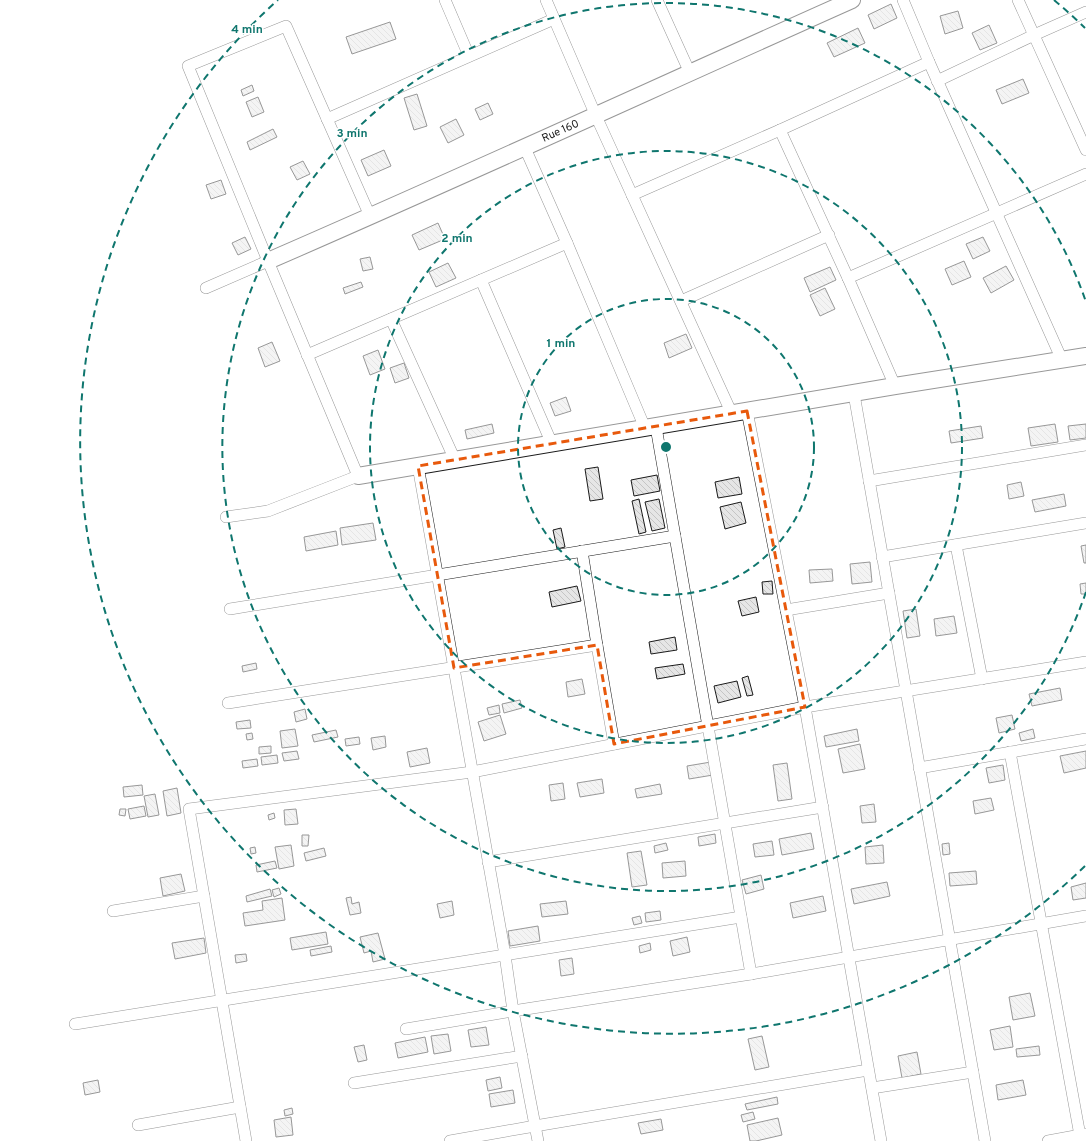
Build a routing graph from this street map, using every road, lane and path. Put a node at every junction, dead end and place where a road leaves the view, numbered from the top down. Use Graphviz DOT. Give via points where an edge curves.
graph roads {
  1 [pos="445,0"];
  2 [pos="546,0"];
  3 [pos="657,0"];
  4 [pos="852,0"];
  5 [pos="902,0"];
  6 [pos="1018,0"];
  7 [pos="1086,12"];
  8 [pos="554,19"];
  9 [pos="1034,35"];
  10 [pos="469,56"];
  11 [pos="929,62"];
  12 [pos="690,72"];
  13 [pos="937,81"];
  14 [pos="596,116"];
  15 [pos="327,118"];
  16 [pos="1082,128"];
  17 [pos="780,130"];
  18 [pos="525,148"];
  19 [pos="1086,150"];
  20 [pos="1086,174"];
  21 [pos="632,195"];
  22 [pos="997,214"];
  23 [pos="370,216"];
  24 [pos="829,235"];
  25 [pos="567,243"];
  26 [pos="268,261"];
  27 [pos="848,278"];
  28 [pos="481,280"];
  29 [pos="206,288"];
  30 [pos="681,301"];
  31 [pos="391,319"];
  32 [pos="307,355"];
  33 [pos="1086,356"];
  34 [pos="1062,360"];
  35 [pos="895,386"];
  36 [pos="854,394"];
  37 [pos="740,413"];
  38 [pos="650,428"];
  39 [pos="552,444"];
  40 [pos="1086,445"];
  41 [pos="455,460"];
  42 [pos="418,466"];
  43 [pos="358,476"];
  44 [pos="869,481"];
  45 [pos="226,516"];
  46 [pos="1086,523"];
  47 [pos="675,536"];
  48 [pos="956,545"];
  49 [pos="582,551"];
  50 [pos="882,557"];
  51 [pos="437,575"];
  52 [pos="889,593"];
  53 [pos="230,609"];
  54 [pos="786,610"];
  55 [pos="596,645"];
  56 [pos="1086,662"];
  57 [pos="454,668"];
  58 [pos="982,679"];
  59 [pos="906,691"];
  60 [pos="228,703"];
  61 [pos="805,707"];
  62 [pos="708,726"];
  63 [pos="1086,739"];
  64 [pos="614,744"];
  65 [pos="1010,752"];
  66 [pos="920,768"];
  67 [pos="472,772"];
  68 [pos="823,807"];
  69 [pos="725,823"];
  70 [pos="488,862"];
  71 [pos="204,896"];
  72 [pos="114,911"];
  73 [pos="1086,916"];
  74 [pos="741,917"];
  75 [pos="1042,924"];
  76 [pos="950,939"];
  77 [pos="505,955"];
  78 [pos="849,957"];
  79 [pos="751,974"];
  80 [pos="222,1000"];
  81 [pos="513,1011"];
  82 [pos="75,1024"];
  83 [pos="406,1029"];
  84 [pos="522,1056"];
  85 [pos="868,1070"];
  86 [pos="973,1072"];
  87 [pos="354,1083"];
  88 [pos="872,1088"];
  89 [pos="240,1107"];
  90 [pos="138,1125"];
  91 [pos="535,1126"];
  92 [pos="1082,1137"];
  93 [pos="246,1141"];
  94 [pos="450,1141"];
  95 [pos="538,1141"];
  96 [pos="881,1141"];
  97 [pos="985,1141"];
  98 [pos="1048,1141"];
  1 -- 10 [label="street"];
  2 -- 8 [label="street"];
  3 -- 12 [label="street"];
  4 -- 12 [label="street, Rue 160"];
  5 -- 11 [label="street"];
  6 -- 9 [label="street"];
  7 -- 9 [label="street"];
  8 -- 10 [label="street"];
  8 -- 14 [label="street"];
  9 -- 13 [label="street"];
  9 -- 16 [label="street"];
  10 -- 15 [label="street"];
  11 -- 13 [label="street"];
  11 -- 17 [label="street"];
  12 -- 14 [label="street, Rue 160"];
  13 -- 22 [label="street"];
  14 -- 18 [label="street, Rue 160"];
  14 -- 21 [label="street"];
  15 -- 23 [label="street"];
  15 -- 26 [label="street" via="286,26 188,66"];
  16 -- 19 [label="street"];
  17 -- 21 [label="street"];
  17 -- 24 [label="street"];
  18 -- 23 [label="street, Rue 160"];
  18 -- 25 [label="street"];
  20 -- 22 [label="street"];
  21 -- 30 [label="street"];
  22 -- 27 [label="street"];
  22 -- 34 [label="street"];
  23 -- 26 [label="street, Rue 160"];
  24 -- 27 [label="street"];
  24 -- 30 [label="street"];
  25 -- 28 [label="street"];
  25 -- 38 [label="street"];
  26 -- 29 [label="street"];
  26 -- 32 [label="street"];
  27 -- 35 [label="street"];
  28 -- 31 [label="street"];
  28 -- 39 [label="street"];
  30 -- 37 [label="street"];
  31 -- 32 [label="street"];
  31 -- 41 [label="street"];
  32 -- 43 [label="street"];
  33 -- 34 [label="street"];
  34 -- 35 [label="street"];
  35 -- 36 [label="street"];
  36 -- 37 [label="street"];
  36 -- 44 [label="street"];
  37 -- 38 [label="street"];
  37 -- 54 [label="street"];
  38 -- 39 [label="street"];
  38 -- 47 [label="street"];
  39 -- 41 [label="street"];
  40 -- 44 [label="street"];
  41 -- 42 [label="street"];
  42 -- 43 [label="street"];
  42 -- 51 [label="street"];
  43 -- 45 [label="street" via="268,511"];
  44 -- 50 [label="street"];
  46 -- 48 [label="street"];
  47 -- 49 [label="street"];
  47 -- 62 [label="street"];
  48 -- 50 [label="street"];
  48 -- 58 [label="street"];
  49 -- 51 [label="street"];
  49 -- 55 [label="street"];
  50 -- 52 [label="street"];
  51 -- 53 [label="street"];
  51 -- 57 [label="street"];
  52 -- 54 [label="street"];
  52 -- 59 [label="street"];
  54 -- 61 [label="street"];
  55 -- 57 [label="street"];
  55 -- 64 [label="street"];
  56 -- 58 [label="street"];
  57 -- 60 [label="street"];
  57 -- 67 [label="street"];
  58 -- 59 [label="street"];
  59 -- 61 [label="street"];
  59 -- 66 [label="street"];
  61 -- 62 [label="street"];
  61 -- 68 [label="street"];
  62 -- 64 [label="street"];
  62 -- 69 [label="street"];
  63 -- 65 [label="street"];
  64 -- 67 [label="street"];
  65 -- 66 [label="street"];
  65 -- 75 [label="street"];
  66 -- 76 [label="street"];
  67 -- 70 [label="street"];
  67 -- 71 [label="street" via="190,809"];
  68 -- 69 [label="street"];
  68 -- 78 [label="street"];
  69 -- 70 [label="street"];
  69 -- 74 [label="street"];
  70 -- 77 [label="street"];
  71 -- 72 [label="street"];
  71 -- 80 [label="street"];
  73 -- 75 [label="street"];
  74 -- 77 [label="street"];
  74 -- 79 [label="street"];
  75 -- 76 [label="street"];
  75 -- 92 [label="street"];
  76 -- 78 [label="street"];
  76 -- 86 [label="street"];
  77 -- 80 [label="street"];
  77 -- 81 [label="street"];
  78 -- 79 [label="street"];
  78 -- 85 [label="street"];
  79 -- 81 [label="street"];
  80 -- 82 [label="street"];
  80 -- 89 [label="street"];
  81 -- 83 [label="street"];
  81 -- 84 [label="street"];
  84 -- 87 [label="street"];
  84 -- 91 [label="street"];
  85 -- 88 [label="street"];
  85 -- 91 [label="street"];
  86 -- 88 [label="street"];
  86 -- 97 [label="street"];
  88 -- 96 [label="street"];
  89 -- 90 [label="street"];
  89 -- 93 [label="street"];
  91 -- 94 [label="street"];
  91 -- 95 [label="street"];
  92 -- 98 [label="street"];
}
